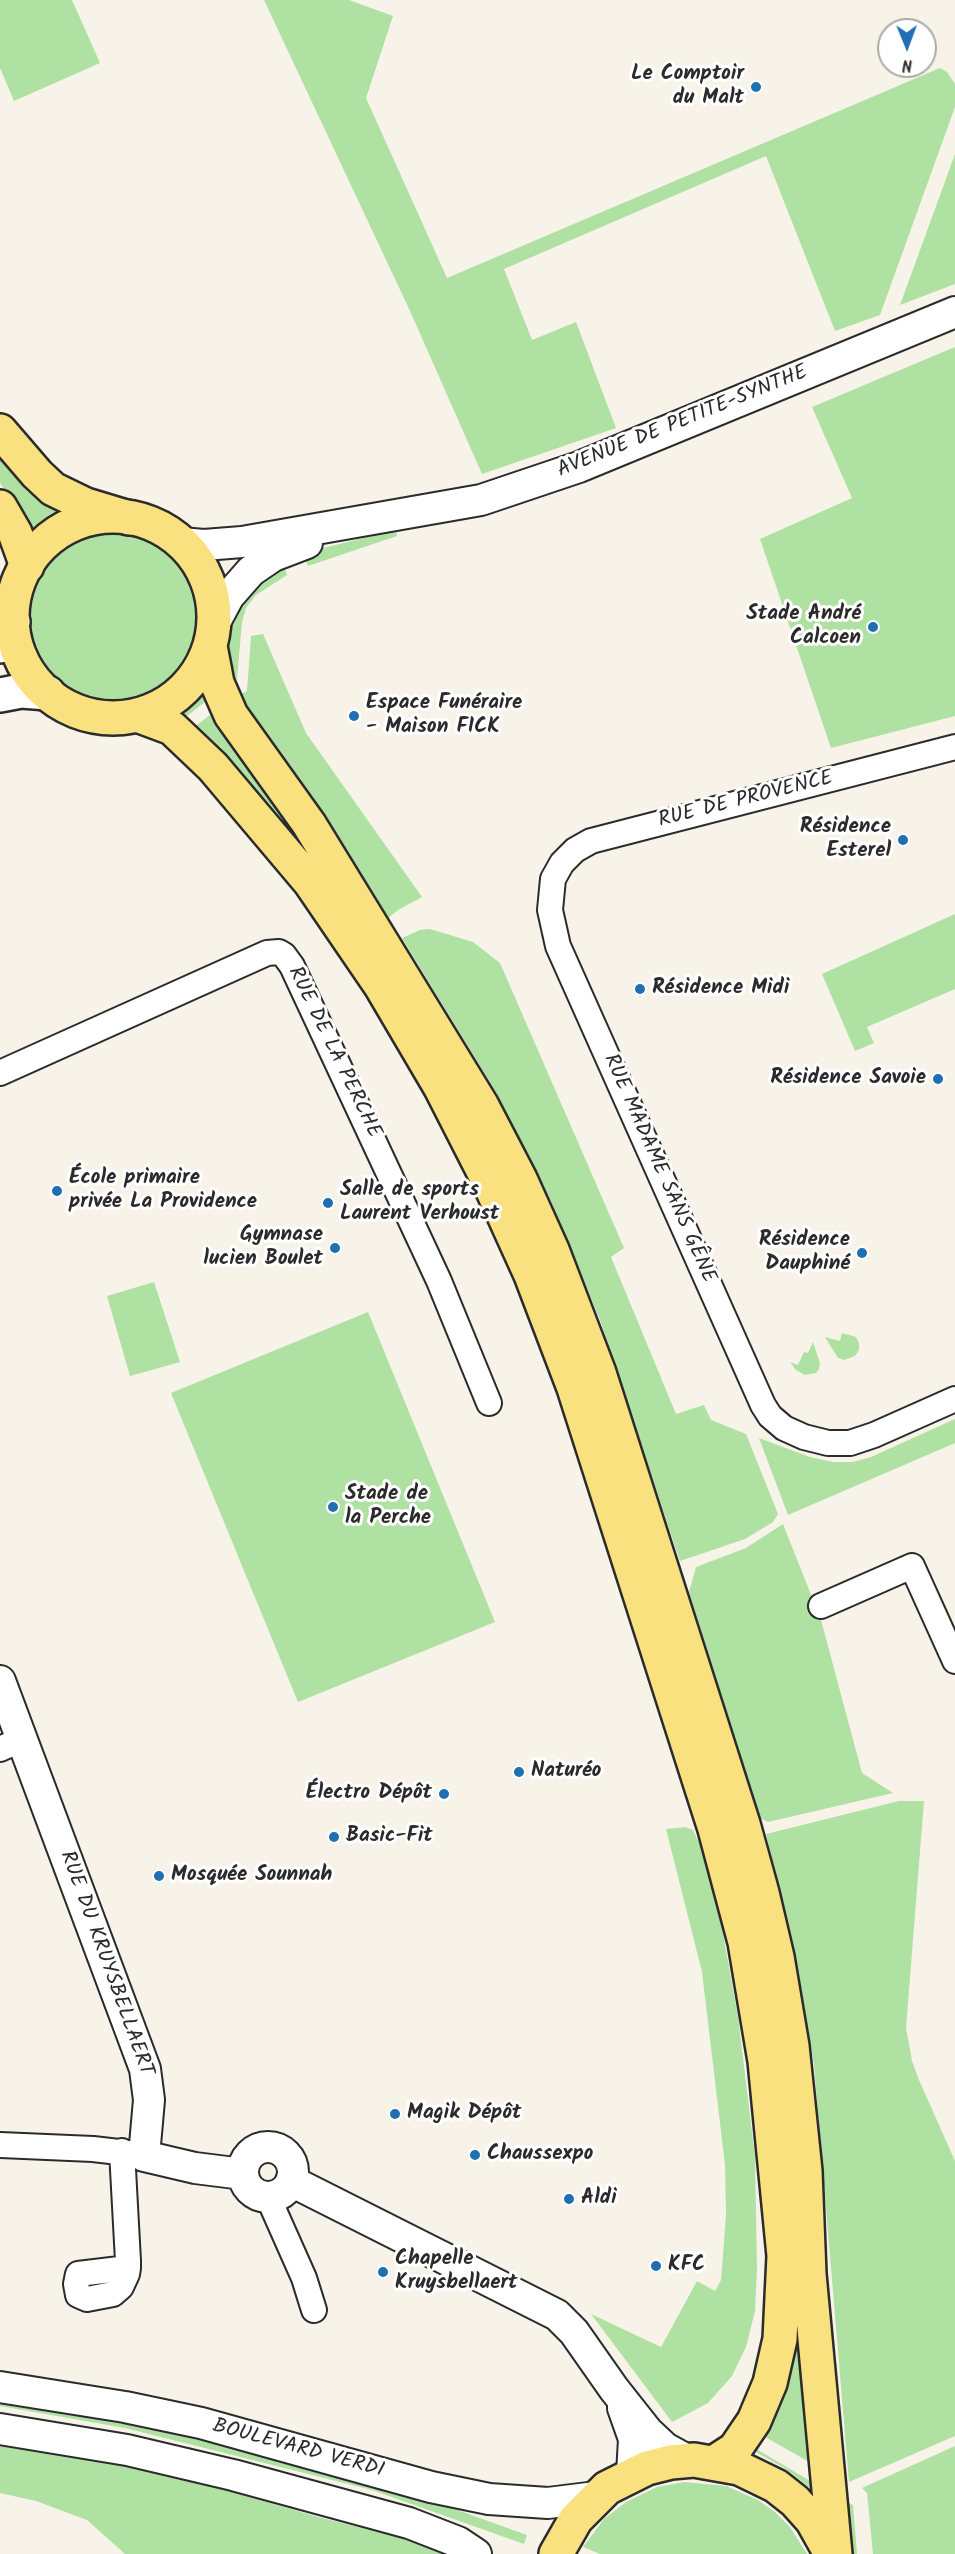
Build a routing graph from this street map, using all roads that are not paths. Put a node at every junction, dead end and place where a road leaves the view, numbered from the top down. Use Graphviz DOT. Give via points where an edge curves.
graph roads {
  1 [pos="955,312"];
  2 [pos="0,430"];
  3 [pos="0,507"];
  4 [pos="405,515"];
  5 [pos="129,518"];
  6 [pos="182,543"];
  7 [pos="27,566"];
  8 [pos="6,634"];
  9 [pos="212,635"];
  10 [pos="48,693"];
  11 [pos="0,695"];
  12 [pos="137,715"];
  13 [pos="955,747"];
  14 [pos="554,879"];
  15 [pos="0,1073"];
  16 [pos="955,1399"];
  17 [pos="489,1403"];
  18 [pos="821,1606"];
  19 [pos="955,1661"];
  20 [pos="0,1681"];
  21 [pos="11,1744"];
  22 [pos="0,2145"];
  23 [pos="133,2154"];
  24 [pos="243,2174"];
  25 [pos="280,2189"];
  26 [pos="128,2268"];
  27 [pos="314,2310"];
  28 [pos="0,2386"];
  29 [pos="614,2389"];
  30 [pos="0,2429"];
  31 [pos="701,2461"];
  32 [pos="632,2474"];
  33 [pos="596,2497"];
  34 [pos="476,2554"];
  35 [pos="556,2554"];
  36 [pos="833,2554"];
  1 -- 4 [label="street, AVENUE DE PETITE-SYNTHE" via="566,472 481,500"];
  2 -- 5 [label="main road" via="53,489 80,503"];
  3 -- 7 [label="main road"];
  4 -- 6 [label="street, AVENUE DE PETITE-SYNTHE" via="233,543"];
  4 -- 9 [label="street, AVENUE DE PETITE-SYNTHE" via="324,537 273,556 235,587 223,604"];
  5 -- 6 [label="main road" via="161,528"];
  5 -- 7 [label="main road" via="94,518 70,526 42,546"];
  6 -- 9 [label="main road" via="206,576 213,600"];
  7 -- 8 [label="main road"];
  8 -- 10 [label="main road" via="15,641 24,664"];
  9 -- 12 [label="main road" via="200,669 185,688 160,707"];
  9 -- 36 [label="main road" via="217,683 231,715 319,840 482,1106 552,1250 599,1372 743,1824 777,1957 806,2183 809,2274"];
  10 -- 11 [label="main road" via="21,691"];
  10 -- 12 [label="main road" via="86,714 112,718"];
  12 -- 31 [label="main road" via="172,728 213,767 310,882 375,976 441,1088 488,1180 531,1275 574,1388 715,1829 743,1933 765,2061 783,2238 780,2339 770,2383 754,2421 735,2449"];
  13 -- 14 [label="street, RUE DE PROVENCE" via="607,837 575,850"];
  14 -- 16 [label="street, RUE MADAME SANS GÊNE" via="550,910 558,946 766,1411 777,1424 804,1437 850,1443"];
  15 -- 17 [label="street, RUE DE LA PERCHE" via="267,953 284,955 414,1227"];
  18 -- 19 [label="street" via="912,1566"];
  20 -- 21 [label="street, RUE DU KRUYSBELLAERT"];
  21 -- 23 [label="street, RUE DU KRUYSBELLAERT" via="145,2069 149,2100"];
  22 -- 23 [label="street"];
  23 -- 24 [label="street"];
  23 -- 26 [label="street"];
  24 -- 25 [label="street" via="251,2190"];
  24 -- 25 [label="street" via="252,2153 262,2148 283,2152 293,2171"];
  25 -- 27 [label="street"];
  25 -- 29 [label="street" via="546,2307 574,2332"];
  28 -- 33 [label="street, BOULEVARD VERDI" via="201,2423 431,2487 489,2499 548,2503"];
  29 -- 31 [label="street" via="665,2448"];
  29 -- 32 [label="street" via="633,2433"];
  30 -- 34 [label="street, BOULEVARD VERDI" via="127,2450 233,2475 409,2523 458,2542"];
  31 -- 32 [label="main road" via="663,2464"];
  31 -- 36 [label="main road" via="747,2470 783,2490 812,2520"];
  32 -- 33 [label="main road"];
  33 -- 35 [label="main road" via="571,2525"];
}
